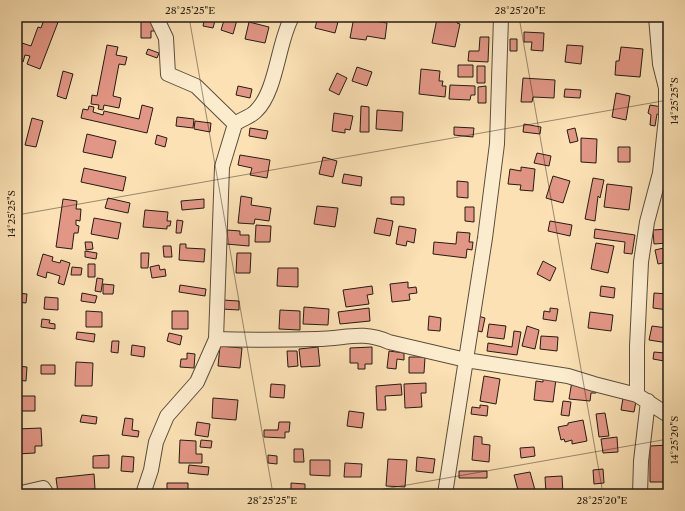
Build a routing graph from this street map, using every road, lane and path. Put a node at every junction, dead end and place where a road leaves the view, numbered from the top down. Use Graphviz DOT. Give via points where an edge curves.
graph roads {
  1 [pos="156,17"];
  2 [pos="292,17"];
  3 [pos="501,17"];
  4 [pos="656,17"];
  5 [pos="235,124"];
  6 [pos="216,339"];
  7 [pos="466,360"];
  8 [pos="643,398"];
  9 [pos="668,415"];
  10 [pos="17,494"];
  11 [pos="48,494"];
  12 [pos="143,494"];
  13 [pos="445,494"];
  14 [pos="640,494"];
  1 -- 5 [label="street" via="166,38 168,74 196,86"];
  2 -- 5 [label="street" via="277,67 263,101 256,112"];
  3 -- 7 [label="street" via="497,144"];
  4 -- 8 [label="street" via="660,64 666,88 666,118 660,173 647,222 641,262 637,346"];
  5 -- 6 [label="street" via="222,167"];
  6 -- 7 [label="street" via="325,339 353,335 378,338"];
  6 -- 12 [label="street" via="197,382 167,416 156,442"];
  7 -- 8 [label="street" via="568,376"];
  7 -- 13 [label="street"];
  8 -- 9 [label="street"];
  8 -- 14 [label="street"];
  10 -- 11 [label="street" via="43,488"];
}
